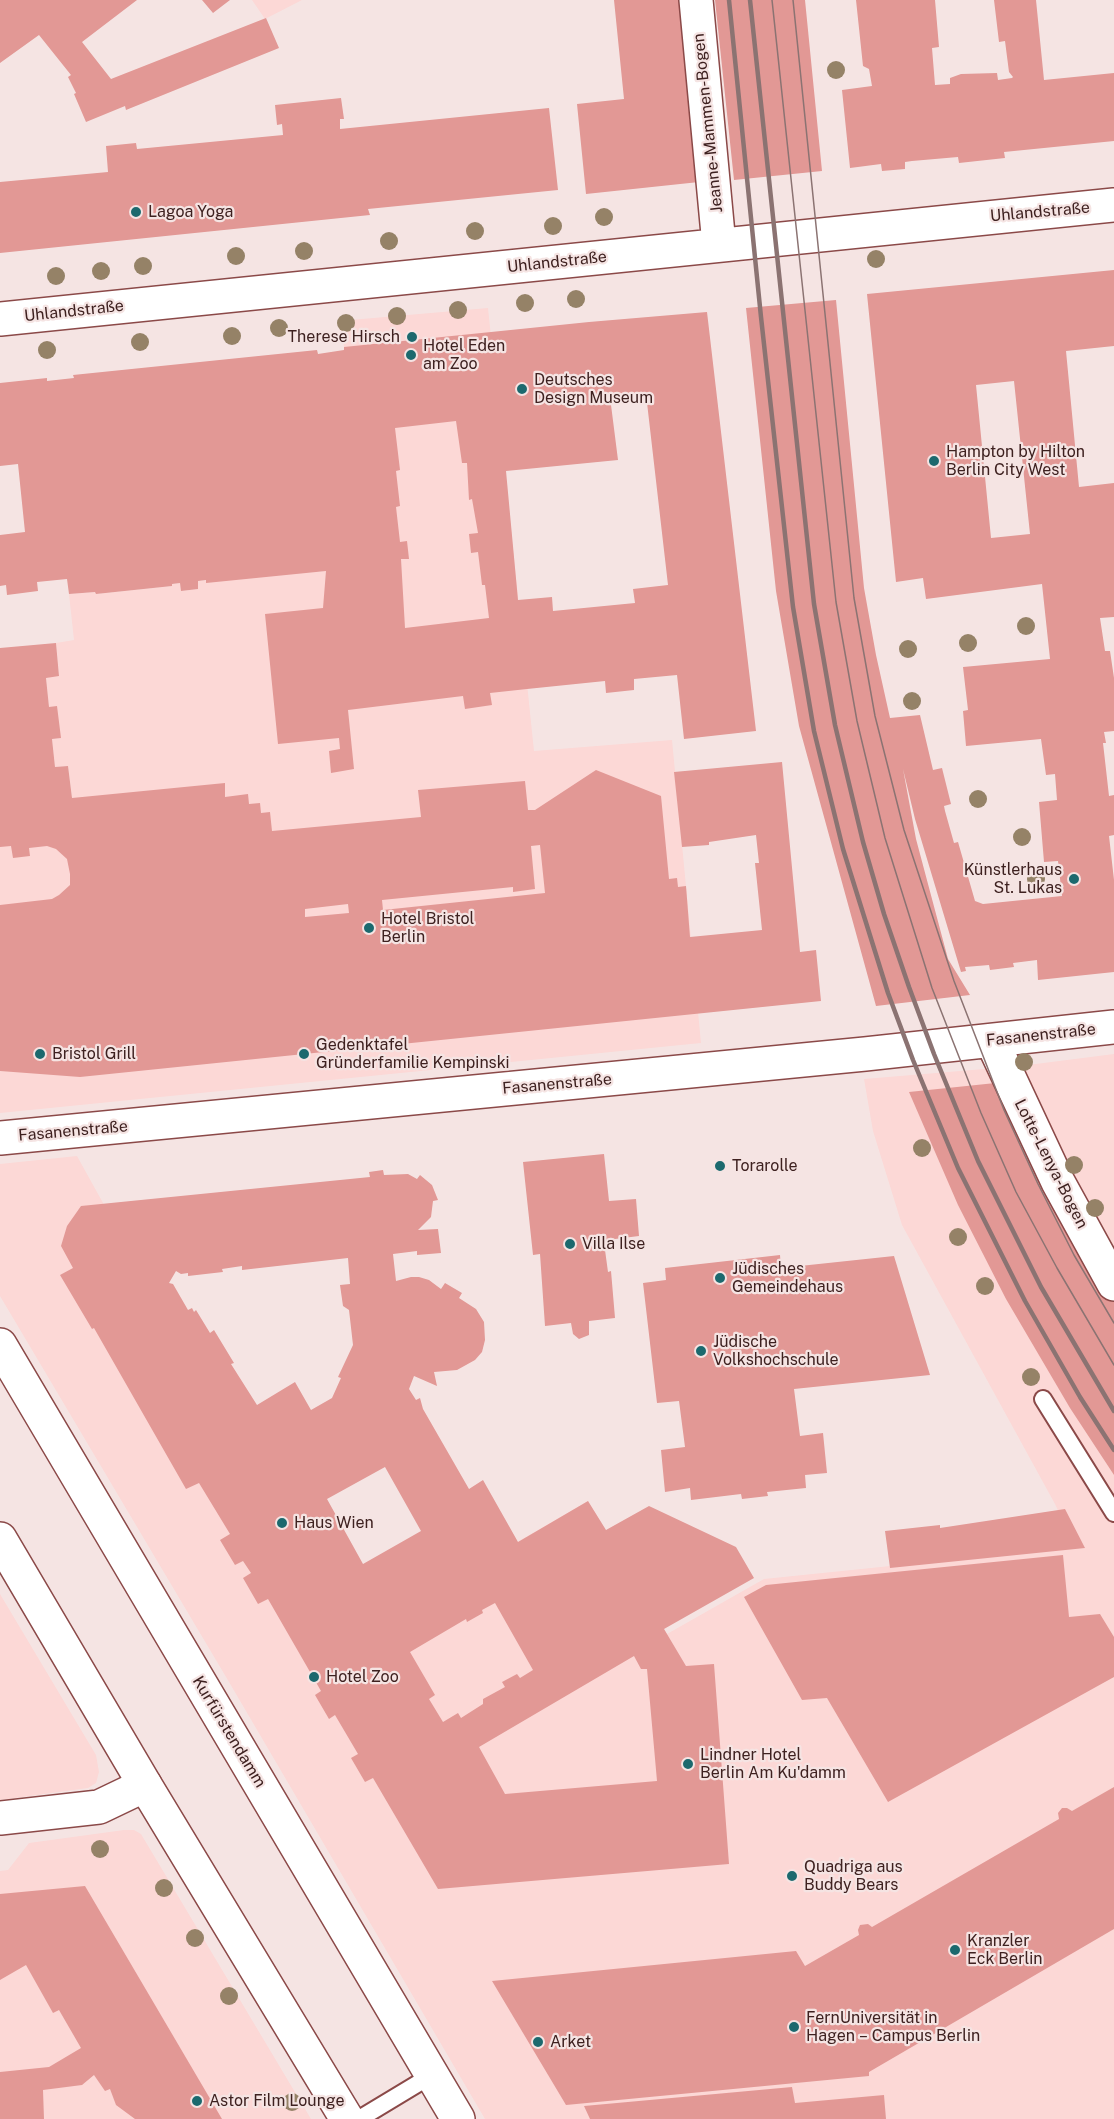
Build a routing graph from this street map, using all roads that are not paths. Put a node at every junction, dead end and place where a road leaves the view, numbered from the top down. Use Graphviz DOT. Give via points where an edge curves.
graph roads {
  1 [pos="696,0"];
  2 [pos="1114,205"];
  3 [pos="720,245"];
  4 [pos="0,319"];
  5 [pos="1114,1027"];
  6 [pos="992,1041"];
  7 [pos="0,1138"];
  8 [pos="1114,1284"];
  9 [pos="0,1345"];
  10 [pos="1043,1399"];
  11 [pos="1114,1513"];
  12 [pos="0,1539"];
  13 [pos="145,1785"];
  14 [pos="0,1818"];
  15 [pos="432,2075"];
  16 [pos="347,2119"];
  17 [pos="359,2119"];
  18 [pos="458,2119"];
  1 -- 3 [label="street, Jeanne-Mammen-Bogen"];
  2 -- 3 [label="street, Uhlandstraße"];
  3 -- 4 [label="street, Uhlandstraße"];
  5 -- 6 [label="street, Fasanenstraße"];
  6 -- 7 [label="street, Fasanenstraße"];
  6 -- 8 [label="street, Lotte-Lenya-Bogen" via="1058,1182"];
  9 -- 15 [label="street, Kurfürstendamm"];
  10 -- 11 [label="lane"];
  12 -- 13 [label="street"];
  13 -- 14 [label="street" via="99,1807"];
  13 -- 16 [label="street"];
  15 -- 17 [label="lane"];
  15 -- 18 [label="street, Kurfürstendamm"];
}
